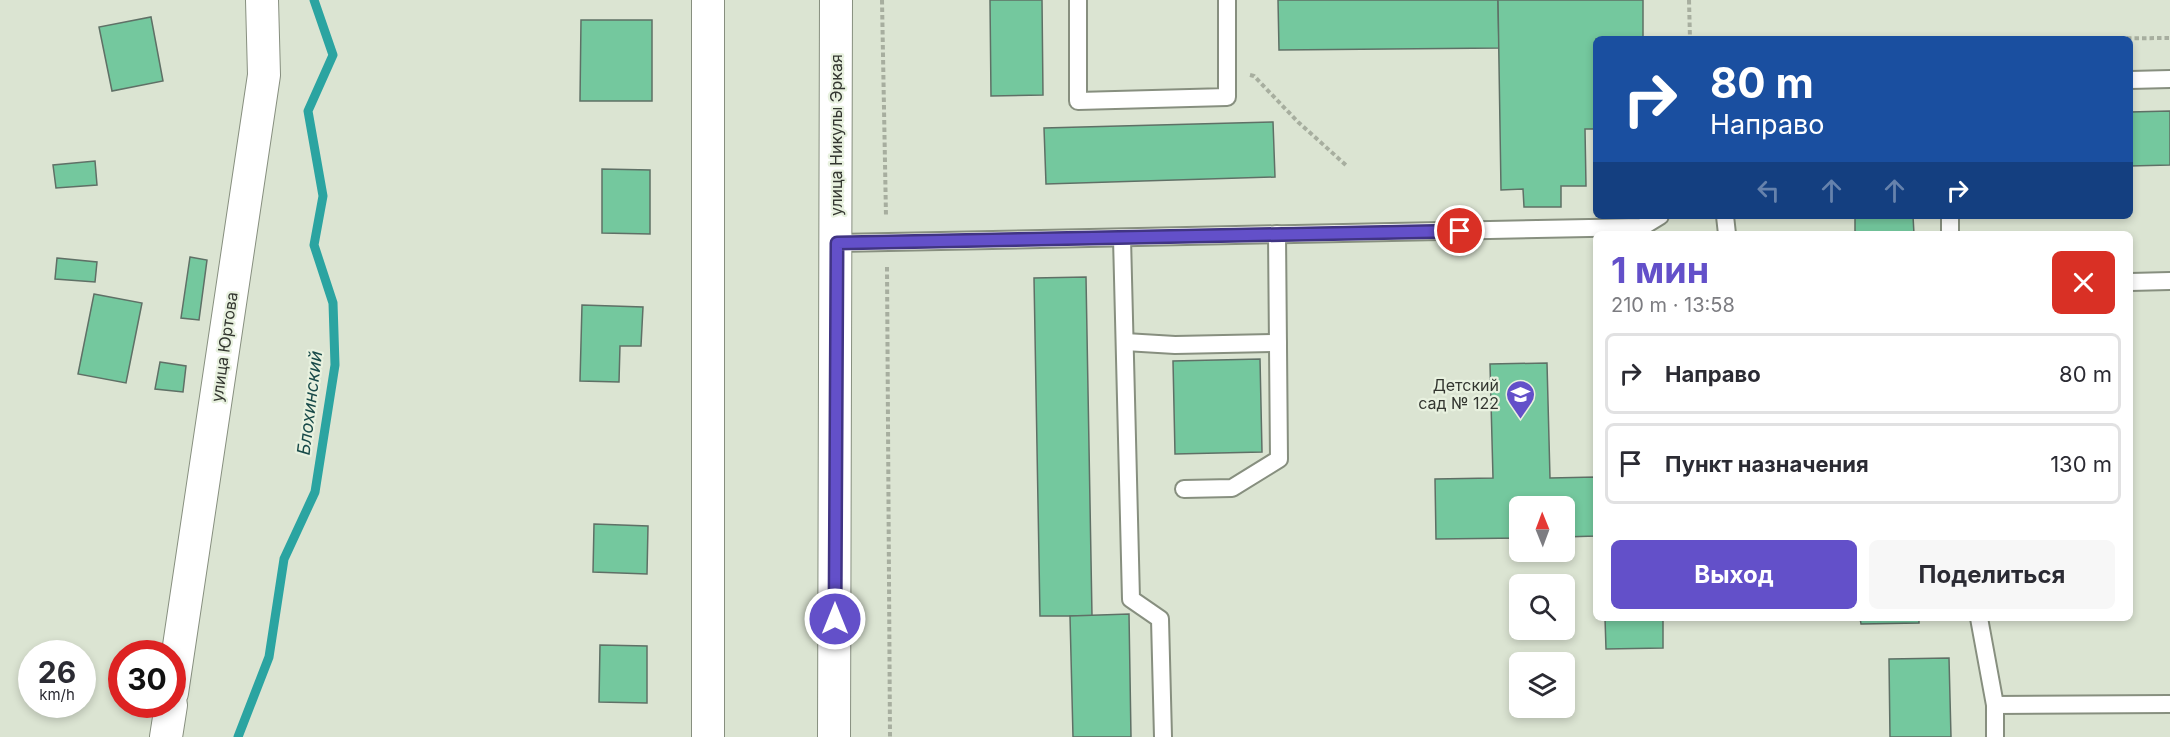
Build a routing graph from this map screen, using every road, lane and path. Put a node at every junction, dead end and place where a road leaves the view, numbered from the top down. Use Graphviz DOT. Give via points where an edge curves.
graph roads {
  1 [pos="262,0"];
  2 [pos="708,0"];
  3 [pos="836,0"];
  4 [pos="882,0"];
  5 [pos="1078,0"];
  6 [pos="1227,0"];
  7 [pos="1689,0"];
  8 [pos="1690,36"];
  9 [pos="2133,38"];
  10 [pos="2170,38"];
  11 [pos="1227,70"];
  12 [pos="2170,79"];
  13 [pos="2133,80"];
  14 [pos="1347,166"];
  15 [pos="1655,219"];
  16 [pos="1277,234"];
  17 [pos="1122,237"];
  18 [pos="837,243"];
  19 [pos="887,244"];
  20 [pos="2170,281"];
  21 [pos="2133,282"];
  22 [pos="1125,342"];
  23 [pos="1278,343"];
  24 [pos="1184,489"];
  25 [pos="1980,621"];
  26 [pos="180,640"];
  27 [pos="2170,704"];
  28 [pos="1995,705"];
  29 [pos="169,718"];
  30 [pos="166,737"];
  31 [pos="708,737"];
  32 [pos="834,737"];
  33 [pos="890,737"];
  34 [pos="1163,737"];
  35 [pos="1995,737"];
  1 -- 26 [label="street, улица Юртова" via="264,75"];
  2 -- 31 [label="street"];
  3 -- 18 [label="street, улица Никулы Эркая"];
  4 -- 19 [label="path"];
  5 -- 11 [label="lane" via="1078,101 1227,97"];
  6 -- 11 [label="lane"];
  7 -- 8 [label="path"];
  9 -- 10 [label="path"];
  11 -- 14 [label="path" via="1254,76"];
  12 -- 13 [label="lane"];
  15 -- 16 [label="lane" via="1642,227"];
  16 -- 17 [label="lane"];
  16 -- 23 [label="lane"];
  17 -- 19 [label="lane"];
  17 -- 22 [label="lane"];
  18 -- 19 [label="lane"];
  18 -- 32 [label="street, улица Никулы Эркая"];
  19 -- 33 [label="path"];
  20 -- 21 [label="lane"];
  22 -- 23 [label="lane"];
  22 -- 34 [label="lane" via="1131,599 1160,619"];
  23 -- 24 [label="lane" via="1279,459 1232,488"];
  25 -- 28 [label="lane"];
  27 -- 28 [label="lane"];
  28 -- 35 [label="lane"];
  29 -- 30 [label="street"];
}
